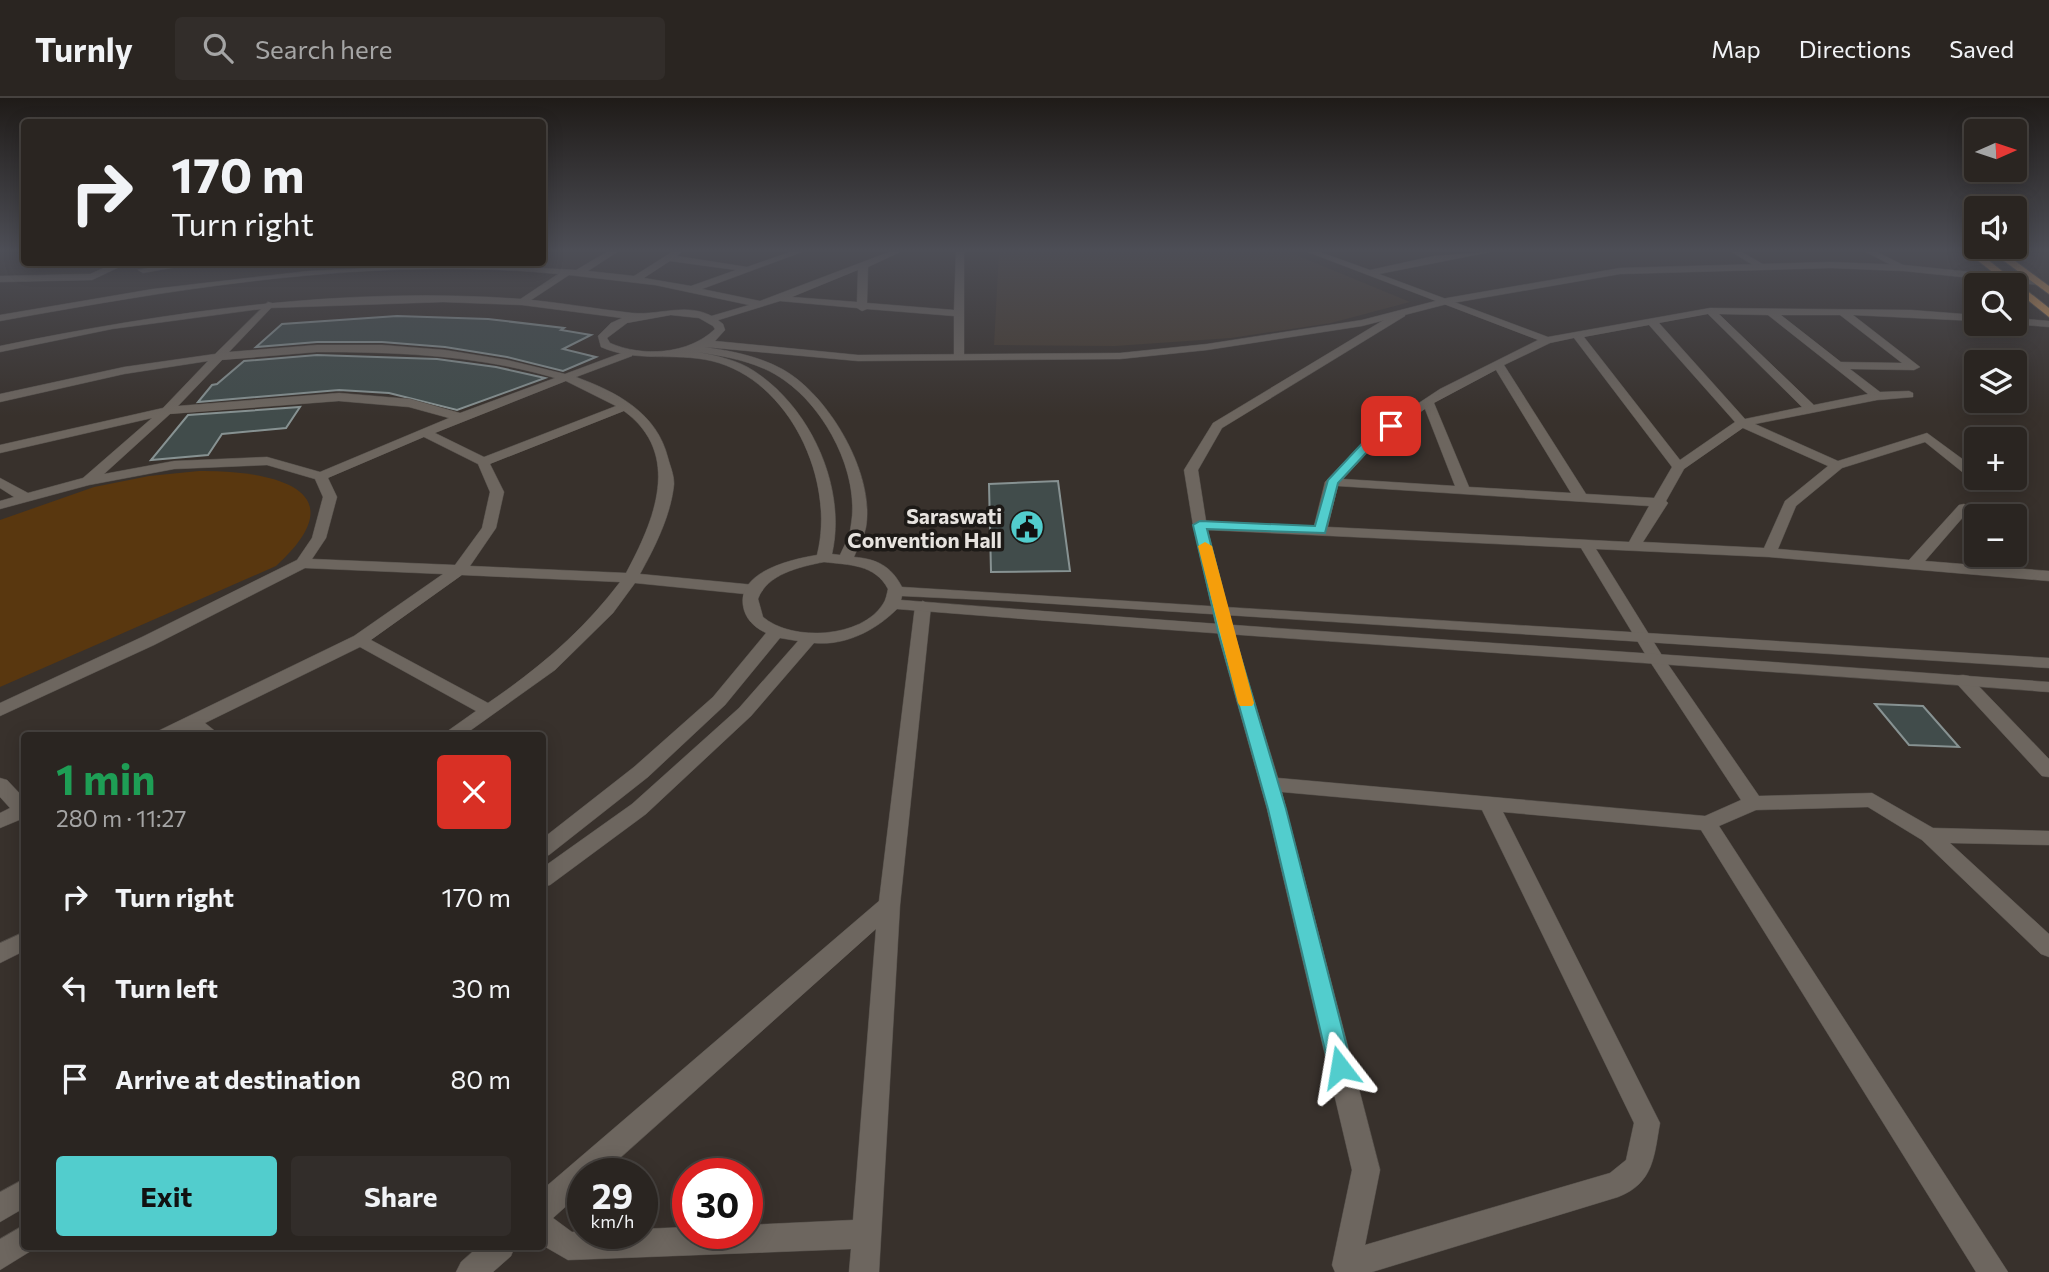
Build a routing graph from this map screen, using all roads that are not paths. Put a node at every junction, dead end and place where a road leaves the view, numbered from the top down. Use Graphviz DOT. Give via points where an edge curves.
graph roads {
  1 [pos="66,307"];
  2 [pos="289,307"];
  3 [pos="333,307"];
  4 [pos="470,307"];
  5 [pos="559,307"];
  6 [pos="751,307"];
  7 [pos="851,307"];
  8 [pos="960,307"];
  9 [pos="1427,307"];
  10 [pos="1462,307"];
  11 [pos="265,308"];
  12 [pos="862,308"];
  13 [pos="1710,311"];
  14 [pos="1770,311"];
  15 [pos="1842,312"];
  16 [pos="960,313"];
  17 [pos="1401,314"];
  18 [pos="639,317"];
  19 [pos="1964,317"];
  20 [pos="0,318"];
  21 [pos="712,319"];
  22 [pos="1651,321"];
  23 [pos="2027,322"];
  24 [pos="2049,324"];
  25 [pos="615,325"];
  26 [pos="1578,336"];
  27 [pos="1547,340"];
  28 [pos="705,343"];
  29 [pos="0,349"];
  30 [pos="678,352"];
  31 [pos="628,354"];
  32 [pos="0,356"];
  33 [pos="959,356"];
  34 [pos="216,358"];
  35 [pos="1498,364"];
  36 [pos="1838,365"];
  37 [pos="568,376"];
  38 [pos="1909,395"];
  39 [pos="1877,396"];
  40 [pos="0,398"];
  41 [pos="1428,402"];
  42 [pos="627,406"];
  43 [pos="1811,409"];
  44 [pos="167,411"];
  45 [pos="461,417"];
  46 [pos="1742,424"];
  47 [pos="424,432"];
  48 [pos="0,449"];
  49 [pos="483,462"];
  50 [pos="1838,465"];
  51 [pos="1679,467"];
  52 [pos="1964,467"];
  53 [pos="321,476"];
  54 [pos="88,481"];
  55 [pos="0,482"];
  56 [pos="1332,482"];
  57 [pos="1463,489"];
  58 [pos="1580,496"];
  59 [pos="24,497"];
  60 [pos="1661,503"];
  61 [pos="0,505"];
  62 [pos="1964,508"];
  63 [pos="1200,525"];
  64 [pos="1320,530"];
  65 [pos="1585,543"];
  66 [pos="1633,547"];
  67 [pos="1769,553"];
  68 [pos="824,558"];
  69 [pos="846,558"];
  70 [pos="302,563"];
  71 [pos="1913,565"];
  72 [pos="460,569"];
  73 [pos="2049,576"];
  74 [pos="633,578"];
  75 [pos="755,590"];
  76 [pos="895,598"];
  77 [pos="923,606"];
  78 [pos="1223,621"];
  79 [pos="776,632"];
  80 [pos="360,640"];
  81 [pos="808,640"];
  82 [pos="1650,648"];
  83 [pos="2049,663"];
  84 [pos="1963,680"];
  85 [pos="2049,687"];
  86 [pos="0,710"];
  87 [pos="489,711"];
  88 [pos="191,722"];
  89 [pos="171,732"];
  90 [pos="206,732"];
  91 [pos="456,732"];
  92 [pos="2049,771"];
  93 [pos="1270,784"];
  94 [pos="0,785"];
  95 [pos="1488,802"];
  96 [pos="1753,803"];
  97 [pos="21,807"];
  98 [pos="21,811"];
  99 [pos="0,821"];
  100 [pos="1707,823"];
  101 [pos="1929,835"];
  102 [pos="2049,838"];
  103 [pos="546,846"];
  104 [pos="546,875"];
  105 [pos="889,905"];
  106 [pos="21,943"];
  107 [pos="2049,948"];
  108 [pos="0,954"];
  109 [pos="21,1194"];
  110 [pos="546,1205"];
  111 [pos="0,1208"];
  112 [pos="546,1230"];
  113 [pos="867,1234"];
  114 [pos="21,1241"];
  115 [pos="496,1250"];
  116 [pos="0,1256"];
  117 [pos="1349,1268"];
  118 [pos="471,1272"];
  119 [pos="864,1272"];
  120 [pos="1993,1272"];
  1 -- 20 [label="street"];
  2 -- 11 [label="street"];
  3 -- 11 [label="street"];
  4 -- 25 [label="street"];
  5 -- 18 [label="street"];
  6 -- 21 [label="street"];
  7 -- 12 [label="street"];
  8 -- 16 [label="street"];
  9 -- 17 [label="street"];
  10 -- 27 [label="street"];
  11 -- 29 [label="street" via="112,326"];
  11 -- 32 [label="street" via="111,331"];
  11 -- 34 [label="street"];
  12 -- 16 [label="street"];
  13 -- 14 [label="street"];
  13 -- 22 [label="street"];
  13 -- 43 [label="street"];
  14 -- 15 [label="street"];
  14 -- 36 [label="street"];
  15 -- 19 [label="street"];
  15 -- 36 [label="street" via="1914,367"];
  16 -- 33 [label="street"];
  17 -- 33 [label="street" via="1207,347 1120,356"];
  17 -- 63 [label="street" via="1217,426 1191,470"];
  18 -- 21 [label="street" via="671,312"];
  18 -- 25 [label="street"];
  21 -- 28 [label="street" via="720,330"];
  22 -- 26 [label="street"];
  22 -- 46 [label="street"];
  23 -- 24 [label="street"];
  25 -- 31 [label="street" via="602,338 605,345"];
  26 -- 27 [label="street"];
  26 -- 51 [label="street"];
  27 -- 35 [label="street"];
  28 -- 30 [label="street"];
  28 -- 33 [label="street" via="858,358"];
  28 -- 69 [label="street" via="791,379 835,429 859,496 859,526"];
  30 -- 31 [label="street"];
  30 -- 68 [label="street" via="718,359 749,372 786,408 820,470 830,528"];
  31 -- 37 [label="street"];
  34 -- 37 [label="street" via="316,349 401,349 460,353"];
  34 -- 40 [label="street" via="74,380"];
  34 -- 44 [label="street"];
  35 -- 41 [label="street"];
  35 -- 58 [label="street"];
  36 -- 39 [label="street"];
  37 -- 42 [label="street"];
  37 -- 45 [label="street"];
  38 -- 39 [label="street"];
  39 -- 43 [label="street"];
  41 -- 56 [label="street" via="1373,439"];
  41 -- 57 [label="street"];
  42 -- 49 [label="street"];
  42 -- 74 [label="street" via="657,437 667,480 657,528"];
  43 -- 46 [label="street"];
  44 -- 45 [label="street" via="339,397 410,403"];
  44 -- 48 [label="street"];
  44 -- 54 [label="street"];
  45 -- 47 [label="street"];
  46 -- 50 [label="street"];
  46 -- 51 [label="street"];
  47 -- 49 [label="street"];
  47 -- 53 [label="street"];
  49 -- 72 [label="street" via="497,492 489,528"];
  50 -- 52 [label="street" via="1927,437"];
  50 -- 67 [label="street" via="1790,504"];
  51 -- 60 [label="street"];
  53 -- 54 [label="street" via="267,461 174,465"];
  53 -- 70 [label="street" via="330,497 319,538"];
  54 -- 59 [label="street"];
  55 -- 59 [label="street"];
  56 -- 57 [label="street"];
  56 -- 64 [label="street"];
  57 -- 58 [label="street"];
  58 -- 60 [label="street"];
  59 -- 61 [label="street"];
  60 -- 66 [label="street"];
  62 -- 71 [label="street"];
  63 -- 64 [label="street"];
  63 -- 78 [label="street"];
  64 -- 65 [label="street"];
  65 -- 66 [label="street"];
  65 -- 82 [label="street"];
  66 -- 67 [label="street"];
  67 -- 71 [label="street"];
  68 -- 69 [label="street"];
  68 -- 75 [label="street" via="782,568"];
  69 -- 76 [label="street" via="882,569 893,579"];
  70 -- 72 [label="street"];
  70 -- 86 [label="street"];
  71 -- 73 [label="street"];
  72 -- 74 [label="street"];
  72 -- 80 [label="street"];
  74 -- 75 [label="street"];
  74 -- 87 [label="street" via="580,640"];
  75 -- 79 [label="street" via="750,601 752,613"];
  76 -- 77 [label="street"];
  76 -- 78 [label="street" via="1009,596"];
  76 -- 81 [label="street" via="883,617 866,628"];
  77 -- 78 [label="street"];
  77 -- 105 [label="street"];
  78 -- 82 [label="street"];
  78 -- 93 [label="street"];
  79 -- 81 [label="street"];
  79 -- 103 [label="street" via="719,701 641,772"];
  80 -- 87 [label="street"];
  80 -- 88 [label="street"];
  81 -- 104 [label="street" via="745,712 639,809"];
  82 -- 83 [label="street"];
  82 -- 84 [label="street"];
  82 -- 96 [label="street"];
  84 -- 85 [label="street"];
  84 -- 92 [label="street"];
  87 -- 91 [label="street"];
  88 -- 89 [label="street"];
  88 -- 90 [label="street"];
  93 -- 95 [label="street"];
  93 -- 117 [label="street" via="1366,1170"];
  94 -- 97 [label="street"];
  95 -- 100 [label="street"];
  95 -- 117 [label="street" via="1647,1123 1638,1167 1618,1184"];
  96 -- 100 [label="street"];
  96 -- 101 [label="street" via="1872,800"];
  98 -- 99 [label="street"];
  100 -- 120 [label="street"];
  101 -- 102 [label="street"];
  101 -- 107 [label="street"];
  105 -- 110 [label="street"];
  105 -- 113 [label="street"];
  106 -- 108 [label="street"];
  109 -- 111 [label="street"];
  112 -- 113 [label="street" via="568,1246"];
  113 -- 119 [label="street"];
  114 -- 116 [label="street"];
  115 -- 118 [label="street"];
}
